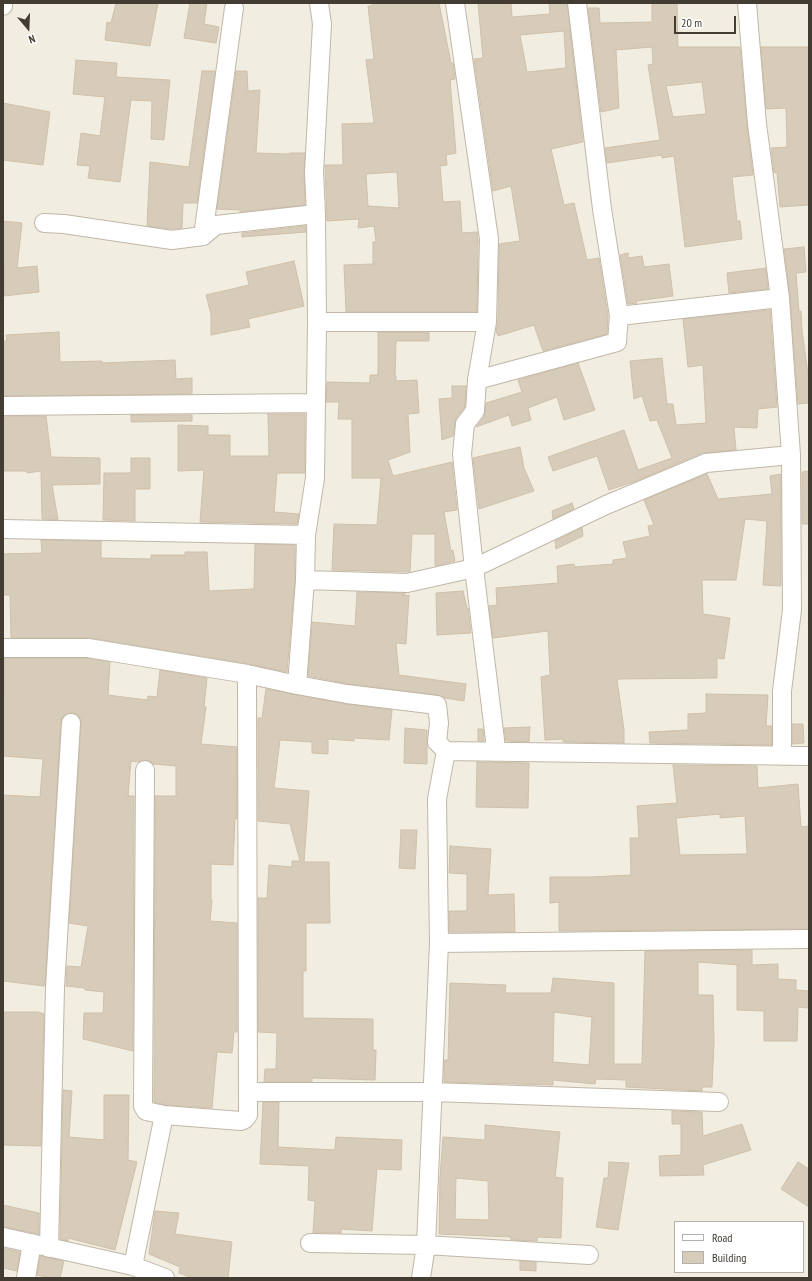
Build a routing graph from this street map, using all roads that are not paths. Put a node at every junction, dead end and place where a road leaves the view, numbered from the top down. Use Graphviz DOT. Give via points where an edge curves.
graph roads {
  1 [pos="3,3"];
  2 [pos="319,3"];
  3 [pos="455,3"];
  4 [pos="577,3"];
  5 [pos="747,3"];
  6 [pos="3,6"];
  7 [pos="234,8"];
  8 [pos="316,214"];
  9 [pos="44,223"];
  10 [pos="203,236"];
  11 [pos="780,298"];
  12 [pos="619,316"];
  13 [pos="317,322"];
  14 [pos="487,322"];
  15 [pos="477,380"];
  16 [pos="316,403"];
  17 [pos="3,406"];
  18 [pos="791,455"];
  19 [pos="3,529"];
  20 [pos="306,535"];
  21 [pos="474,568"];
  22 [pos="305,580"];
  23 [pos="3,648"];
  24 [pos="247,674"];
  25 [pos="297,685"];
  26 [pos="70,723"];
  27 [pos="446,751"];
  28 [pos="495,752"];
  29 [pos="782,756"];
  30 [pos="809,756"];
  31 [pos="145,770"];
  32 [pos="809,939"];
  33 [pos="439,944"];
  34 [pos="248,1092"];
  35 [pos="433,1092"];
  36 [pos="719,1102"];
  37 [pos="164,1114"];
  38 [pos="3,1236"];
  39 [pos="310,1243"];
  40 [pos="32,1244"];
  41 [pos="426,1245"];
  42 [pos="49,1248"];
  43 [pos="588,1255"];
  44 [pos="133,1266"];
  45 [pos="26,1278"];
  46 [pos="165,1278"];
  47 [pos="421,1278"];
  1 -- 6 [label="street"];
  2 -- 8 [label="street" via="322,24 314,172"];
  3 -- 14 [label="street" via="489,239"];
  4 -- 12 [label="street" via="602,209"];
  5 -- 11 [label="street" via="757,124"];
  7 -- 10 [label="street"];
  8 -- 10 [label="street" via="216,225"];
  8 -- 13 [label="street"];
  9 -- 10 [label="street" via="172,240"];
  11 -- 12 [label="street"];
  11 -- 18 [label="street"];
  12 -- 15 [label="street" via="617,342"];
  13 -- 14 [label="street"];
  13 -- 16 [label="street"];
  14 -- 15 [label="street"];
  15 -- 21 [label="street" via="475,411 465,424 462,454"];
  16 -- 17 [label="street"];
  16 -- 20 [label="street" via="315,478"];
  18 -- 21 [label="street" via="706,462 606,505"];
  18 -- 29 [label="street" via="792,610 782,691"];
  19 -- 20 [label="street"];
  20 -- 22 [label="street"];
  21 -- 22 [label="street" via="407,583"];
  21 -- 28 [label="street"];
  22 -- 25 [label="street"];
  23 -- 24 [label="street" via="88,648"];
  24 -- 25 [label="street"];
  24 -- 34 [label="street"];
  25 -- 27 [label="street" via="437,705 437,742"];
  26 -- 42 [label="street" via="55,987"];
  27 -- 28 [label="street"];
  27 -- 33 [label="street" via="437,799"];
  28 -- 29 [label="street"];
  29 -- 30 [label="street"];
  31 -- 37 [label="street" via="144,1106 146,1111"];
  32 -- 33 [label="street"];
  33 -- 35 [label="street"];
  34 -- 35 [label="street"];
  34 -- 37 [label="street" via="248,1115 245,1119"];
  35 -- 36 [label="street"];
  35 -- 41 [label="street"];
  37 -- 44 [label="street"];
  38 -- 40 [label="street"];
  39 -- 41 [label="street"];
  40 -- 42 [label="street"];
  40 -- 45 [label="street"];
  41 -- 43 [label="street"];
  41 -- 47 [label="street"];
  42 -- 44 [label="street"];
  44 -- 46 [label="street"];
}
